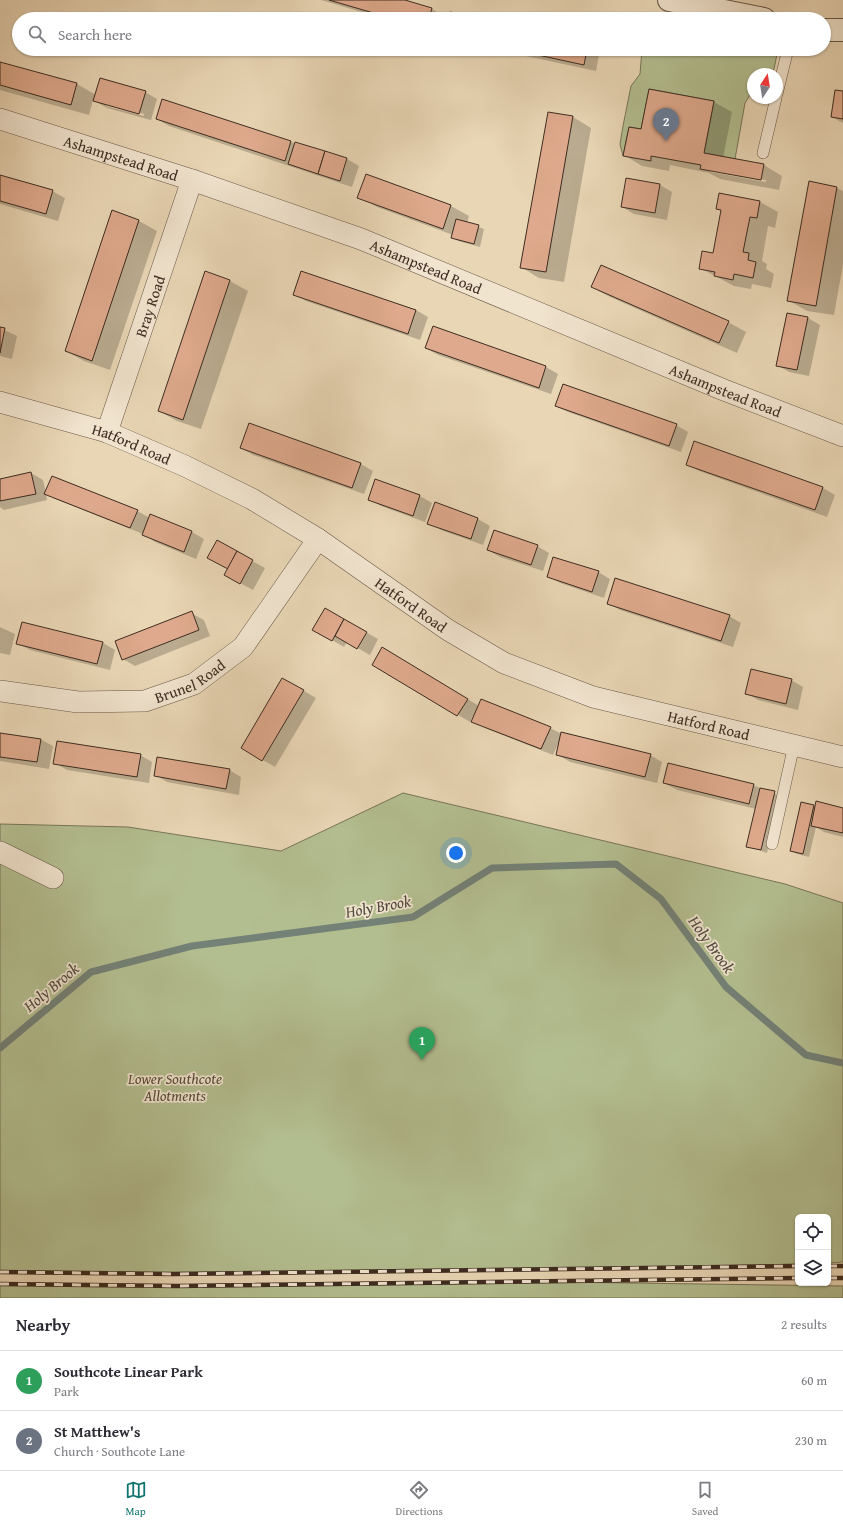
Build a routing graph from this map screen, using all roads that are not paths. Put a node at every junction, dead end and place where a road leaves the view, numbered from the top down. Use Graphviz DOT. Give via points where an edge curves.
graph roads {
  1 [pos="670,0"];
  2 [pos="716,5"];
  3 [pos="740,12"];
  4 [pos="831,30"];
  5 [pos="843,30"];
  6 [pos="786,56"];
  7 [pos="783,69"];
  8 [pos="775,104"];
  9 [pos="0,119"];
  10 [pos="763,153"];
  11 [pos="192,180"];
  12 [pos="0,402"];
  13 [pos="107,432"];
  14 [pos="843,436"];
  15 [pos="318,539"];
  16 [pos="0,691"];
  17 [pos="794,745"];
  18 [pos="843,757"];
  19 [pos="772,844"];
  20 [pos="0,852"];
  21 [pos="53,878"];
  1 -- 2 [label="street"];
  2 -- 3 [label="street"];
  4 -- 5 [label="street"];
  6 -- 7 [label="lane"];
  8 -- 10 [label="lane"];
  9 -- 11 [label="street, Ashampstead Road"];
  11 -- 13 [label="street, Bray Road"];
  11 -- 14 [label="street, Ashampstead Road" via="361,239 724,390"];
  12 -- 13 [label="street, Hatford Road"];
  13 -- 15 [label="street, Hatford Road" via="186,466 245,496"];
  15 -- 16 [label="street, Brunel Road" via="243,647 194,684 145,701 78,702"];
  15 -- 17 [label="street, Hatford Road" via="448,630 504,663 593,698"];
  17 -- 18 [label="street, Hatford Road"];
  17 -- 19 [label="lane"];
  20 -- 21 [label="street"];
}
